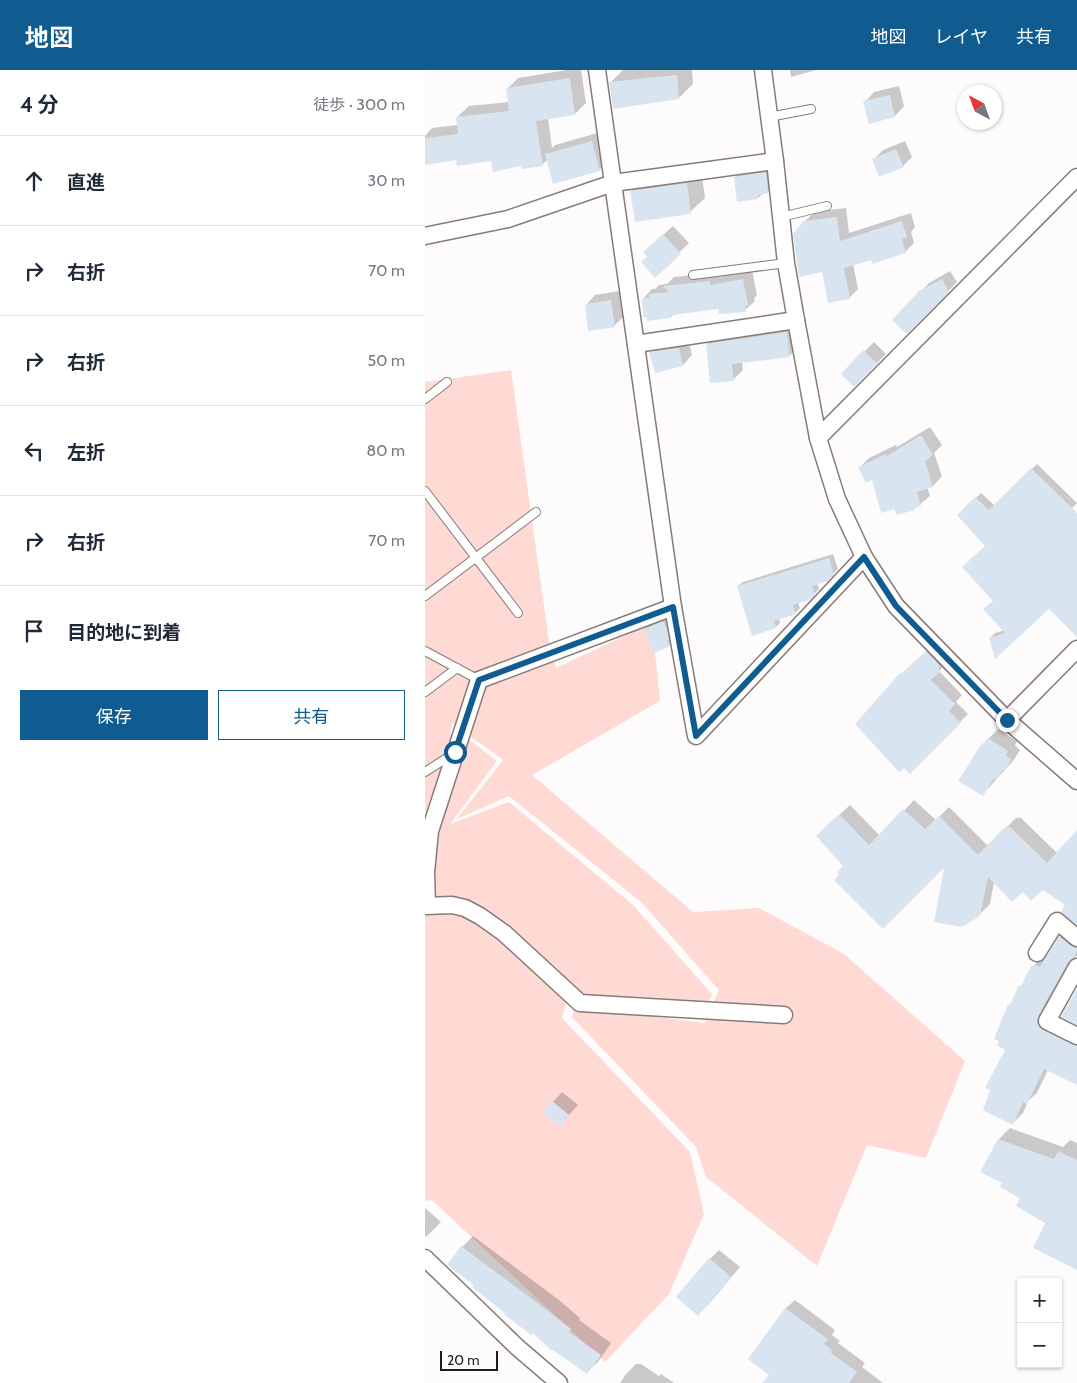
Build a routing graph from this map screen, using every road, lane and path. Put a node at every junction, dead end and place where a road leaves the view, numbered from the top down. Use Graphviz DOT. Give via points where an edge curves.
graph roads {
  1 [pos="597,70"];
  2 [pos="763,70"];
  3 [pos="811,109"];
  4 [pos="769,117"];
  5 [pos="775,161"];
  6 [pos="1077,177"];
  7 [pos="613,183"];
  8 [pos="827,206"];
  9 [pos="781,217"];
  10 [pos="425,236"];
  11 [pos="786,263"];
  12 [pos="693,275"];
  13 [pos="796,320"];
  14 [pos="636,344"];
  15 [pos="447,382"];
  16 [pos="425,399"];
  17 [pos="818,438"];
  18 [pos="425,491"];
  19 [pos="536,512"];
  20 [pos="864,557"];
  21 [pos="476,558"];
  22 [pos="425,596"];
  23 [pos="673,607"];
  24 [pos="518,614"];
  25 [pos="1077,649"];
  26 [pos="425,651"];
  27 [pos="457,668"];
  28 [pos="479,680"];
  29 [pos="425,692"];
  30 [pos="1007,720"];
  31 [pos="455,752"];
  32 [pos="425,772"];
  33 [pos="1077,781"];
  34 [pos="427,833"];
  35 [pos="426,905"];
  36 [pos="1077,938"];
  37 [pos="1037,953"];
  38 [pos="1077,967"];
  39 [pos="784,1015"];
  40 [pos="1077,1036"];
  41 [pos="425,1258"];
  42 [pos="559,1383"];
  1 -- 7 [label="street"];
  2 -- 4 [label="street"];
  3 -- 4 [label="lane"];
  4 -- 5 [label="street"];
  5 -- 7 [label="street"];
  5 -- 9 [label="street"];
  6 -- 17 [label="street"];
  7 -- 10 [label="street" via="508,219"];
  7 -- 14 [label="street"];
  8 -- 9 [label="lane"];
  9 -- 11 [label="street"];
  11 -- 12 [label="lane"];
  11 -- 13 [label="street"];
  13 -- 14 [label="street"];
  13 -- 17 [label="street"];
  14 -- 23 [label="street"];
  15 -- 16 [label="lane"];
  17 -- 20 [label="street" via="837,499"];
  18 -- 21 [label="lane"];
  19 -- 21 [label="lane"];
  20 -- 23 [label="street" via="696,736"];
  20 -- 30 [label="street" via="896,606"];
  21 -- 22 [label="lane"];
  21 -- 24 [label="lane"];
  23 -- 28 [label="street"];
  25 -- 30 [label="street"];
  26 -- 27 [label="lane"];
  27 -- 28 [label="lane"];
  27 -- 29 [label="lane"];
  28 -- 31 [label="street"];
  30 -- 33 [label="street"];
  31 -- 32 [label="lane"];
  31 -- 34 [label="street"];
  34 -- 35 [label="street"];
  35 -- 39 [label="street" via="465,908 486,919 579,1003"];
  36 -- 37 [label="street" via="1057,921"];
  38 -- 40 [label="street" via="1047,1021"];
  41 -- 42 [label="street"];
}
